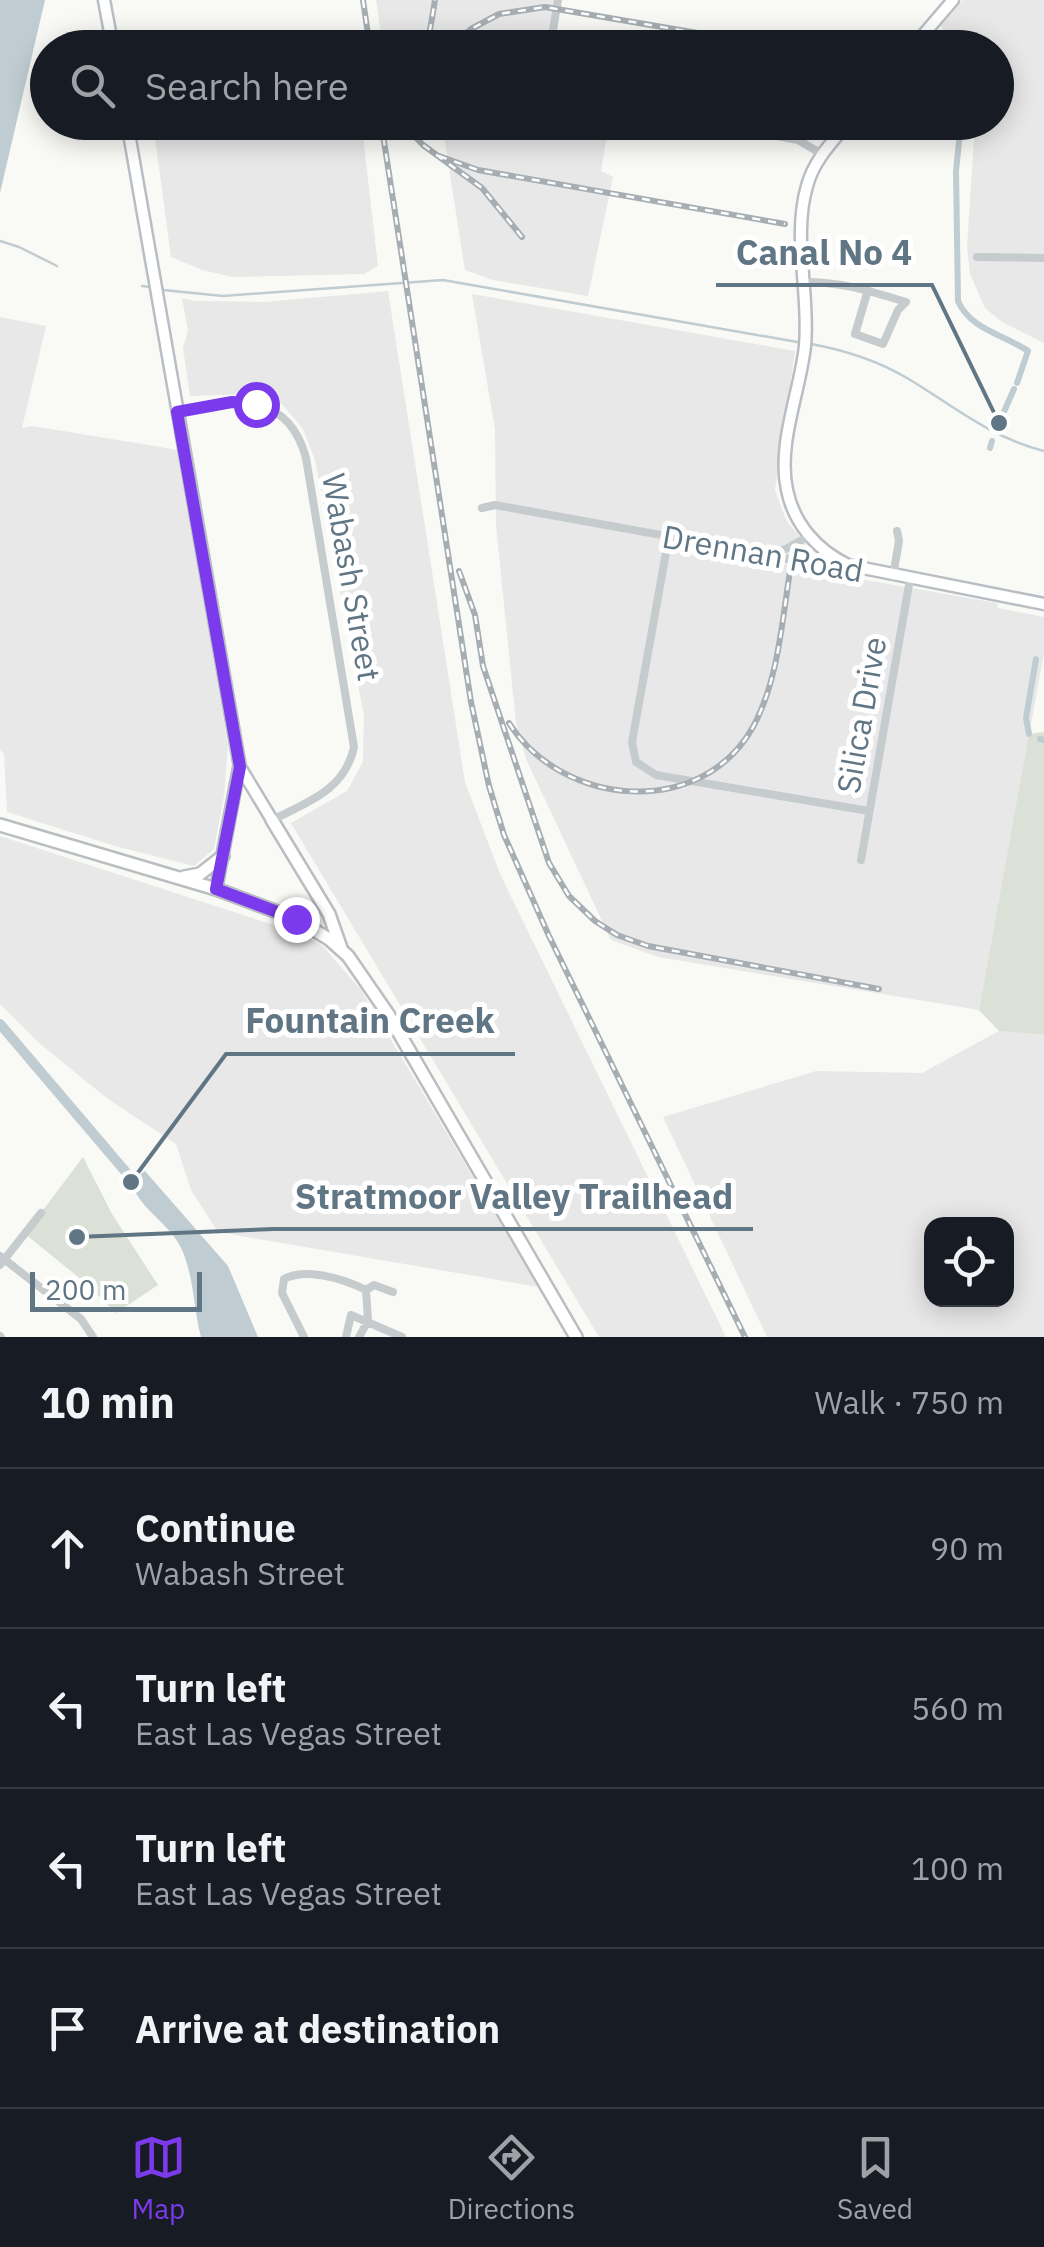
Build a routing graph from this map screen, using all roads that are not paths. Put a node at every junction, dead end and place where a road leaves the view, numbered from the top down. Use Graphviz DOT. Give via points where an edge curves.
graph roads {
  1 [pos="104,0"];
  2 [pos="953,0"];
  3 [pos="557,1"];
  4 [pos="110,30"];
  5 [pos="553,30"];
  6 [pos="927,30"];
  7 [pos="130,140"];
  8 [pos="798,140"];
  9 [pos="834,140"];
  10 [pos="822,154"];
  11 [pos="977,257"];
  12 [pos="1044,258"];
  13 [pos="804,282"];
  14 [pos="868,290"];
  15 [pos="177,412"];
  16 [pos="482,508"];
  17 [pos="897,532"];
  18 [pos="669,536"];
  19 [pos="808,536"];
  20 [pos="766,554"];
  21 [pos="848,565"];
  22 [pos="893,576"];
  23 [pos="910,579"];
  24 [pos="1044,604"];
  25 [pos="240,767"];
  26 [pos="869,812"];
  27 [pos="272,820"];
  28 [pos="0,825"];
  29 [pos="223,856"];
  30 [pos="862,860"];
  31 [pos="178,878"];
  32 [pos="216,889"];
  33 [pos="340,948"];
  34 [pos="42,1213"];
  35 [pos="1,1261"];
  36 [pos="366,1290"];
  37 [pos="392,1292"];
  38 [pos="368,1321"];
  39 [pos="93,1337"];
  40 [pos="304,1337"];
  41 [pos="346,1337"];
  42 [pos="358,1337"];
  43 [pos="402,1337"];
  44 [pos="576,1337"];
  1 -- 4 [label="street"];
  2 -- 6 [label="street"];
  3 -- 5 [label="street"];
  7 -- 15 [label="street"];
  8 -- 10 [label="street"];
  9 -- 10 [label="street"];
  10 -- 13 [label="street" via="804,200"];
  11 -- 12 [label="street"];
  13 -- 14 [label="street"];
  13 -- 19 [label="street" via="804,354 785,470 789,497"];
  14 -- 14 [label="street" via="906,302 883,344 855,334"];
  15 -- 25 [label="street"];
  15 -- 27 [label="street, Wabash Street" via="232,402 265,407 294,429 306,458 354,747 348,768 329,790"];
  16 -- 18 [label="street, Drennan Road"];
  17 -- 22 [label="street"];
  18 -- 20 [label="street, Drennan Road"];
  18 -- 26 [label="street" via="632,742 636,762 656,775"];
  19 -- 20 [label="street"];
  19 -- 21 [label="street"];
  20 -- 21 [label="street, Drennan Road" via="830,568"];
  21 -- 22 [label="street, Drennan Road"];
  22 -- 23 [label="street, Drennan Road"];
  23 -- 24 [label="street, Drennan Road"];
  23 -- 26 [label="street, Silica Drive"];
  25 -- 27 [label="street"];
  25 -- 29 [label="street"];
  26 -- 30 [label="street, Silica Drive"];
  27 -- 33 [label="main road" via="329,914"];
  28 -- 31 [label="main road"];
  29 -- 31 [label="main road" via="200,874"];
  29 -- 32 [label="street"];
  31 -- 32 [label="main road"];
  32 -- 33 [label="main road" via="296,919"];
  33 -- 44 [label="main road" via="388,1014"];
  34 -- 35 [label="street"];
  35 -- 39 [label="street" via="81,1318"];
  36 -- 37 [label="street" via="374,1285"];
  36 -- 38 [label="street"];
  36 -- 40 [label="street" via="296,1273 284,1280 282,1293"];
  38 -- 41 [label="street" via="351,1315"];
  38 -- 42 [label="street"];
  38 -- 43 [label="street"];
}
